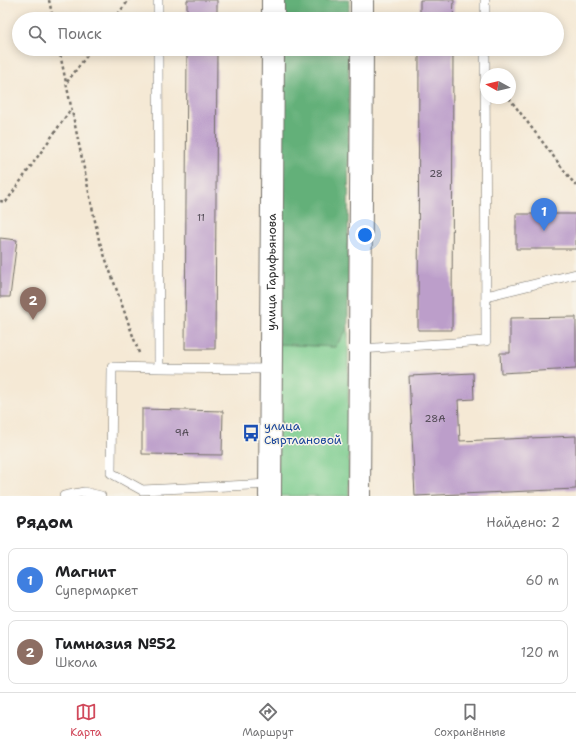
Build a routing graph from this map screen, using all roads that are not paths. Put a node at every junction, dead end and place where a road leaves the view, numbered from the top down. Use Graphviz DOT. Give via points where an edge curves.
graph roads {
  1 [pos="158,0"];
  2 [pos="273,0"];
  3 [pos="362,0"];
  4 [pos="485,0"];
  5 [pos="158,12"];
  6 [pos="273,12"];
  7 [pos="362,12"];
  8 [pos="485,12"];
  9 [pos="158,56"];
  10 [pos="273,56"];
  11 [pos="362,56"];
  12 [pos="485,56"];
  13 [pos="576,274"];
  14 [pos="486,296"];
  15 [pos="360,349"];
  16 [pos="159,368"];
  17 [pos="272,369"];
  18 [pos="270,490"];
  19 [pos="64,496"];
  20 [pos="101,496"];
  21 [pos="359,496"];
  1 -- 5 [label="lane"];
  2 -- 6 [label="street"];
  3 -- 7 [label="street"];
  4 -- 8 [label="lane"];
  9 -- 16 [label="lane"];
  10 -- 17 [label="street, улица Гарифьянова"];
  11 -- 15 [label="street"];
  12 -- 14 [label="lane"];
  13 -- 14 [label="lane"];
  14 -- 15 [label="lane" via="486,341"];
  15 -- 21 [label="street"];
  16 -- 17 [label="lane"];
  16 -- 18 [label="lane" via="112,367 111,473 142,490"];
  17 -- 18 [label="street, улица Гарифьянова"];
  19 -- 20 [label="lane" via="84,492"];
}
